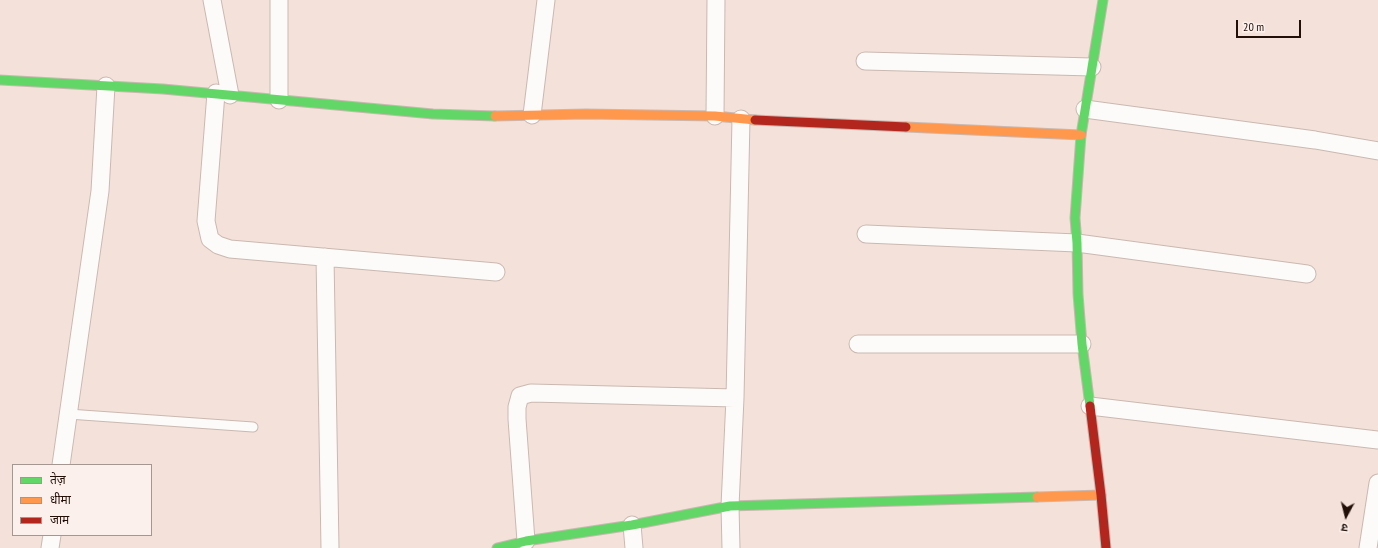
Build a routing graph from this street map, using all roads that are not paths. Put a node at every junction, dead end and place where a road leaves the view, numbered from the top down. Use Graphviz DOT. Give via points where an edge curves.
graph roads {
  1 [pos="212,0"];
  2 [pos="279,0"];
  3 [pos="546,0"];
  4 [pos="716,0"];
  5 [pos="1103,0"];
  6 [pos="865,61"];
  7 [pos="1092,67"];
  8 [pos="0,80"];
  9 [pos="106,86"];
  10 [pos="223,94"];
  11 [pos="279,100"];
  12 [pos="1085,110"];
  13 [pos="532,114"];
  14 [pos="715,116"];
  15 [pos="741,119"];
  16 [pos="1081,135"];
  17 [pos="1378,151"];
  18 [pos="866,234"];
  19 [pos="1077,243"];
  20 [pos="325,257"];
  21 [pos="496,272"];
  22 [pos="1307,274"];
  23 [pos="858,344"];
  24 [pos="1082,344"];
  25 [pos="735,398"];
  26 [pos="1090,406"];
  27 [pos="68,414"];
  28 [pos="253,426"];
  29 [pos="1378,440"];
  30 [pos="61,464"];
  31 [pos="1378,483"];
  32 [pos="1102,494"];
  33 [pos="730,506"];
  34 [pos="632,525"];
  35 [pos="52,536"];
  36 [pos="1372,539"];
  37 [pos="526,541"];
  38 [pos="50,548"];
  39 [pos="330,548"];
  40 [pos="497,548"];
  41 [pos="634,548"];
  42 [pos="731,548"];
  43 [pos="1106,548"];
  1 -- 10 [label="street"];
  2 -- 11 [label="street"];
  3 -- 13 [label="street"];
  4 -- 14 [label="street"];
  5 -- 7 [label="street"];
  6 -- 7 [label="street"];
  7 -- 12 [label="street"];
  8 -- 9 [label="street"];
  9 -- 10 [label="street"];
  9 -- 27 [label="street" via="100,191"];
  10 -- 11 [label="street"];
  10 -- 20 [label="street" via="206,221 210,239 230,250"];
  11 -- 13 [label="street" via="432,114"];
  12 -- 16 [label="street"];
  12 -- 17 [label="street" via="1315,140"];
  13 -- 14 [label="street"];
  14 -- 15 [label="street"];
  15 -- 16 [label="street"];
  15 -- 25 [label="street"];
  16 -- 19 [label="street" via="1075,218"];
  18 -- 19 [label="street"];
  19 -- 22 [label="street"];
  19 -- 24 [label="street"];
  20 -- 21 [label="street"];
  20 -- 39 [label="street"];
  23 -- 24 [label="street"];
  24 -- 26 [label="street"];
  25 -- 33 [label="street"];
  25 -- 37 [label="street" via="531,393 520,396 517,419"];
  26 -- 29 [label="street"];
  26 -- 32 [label="street"];
  27 -- 28 [label="lane"];
  27 -- 30 [label="street"];
  31 -- 36 [label="street"];
  32 -- 33 [label="street"];
  32 -- 43 [label="street"];
  33 -- 34 [label="street"];
  33 -- 42 [label="street"];
  34 -- 37 [label="street"];
  34 -- 41 [label="street"];
  35 -- 38 [label="street"];
  37 -- 40 [label="street"];
}
